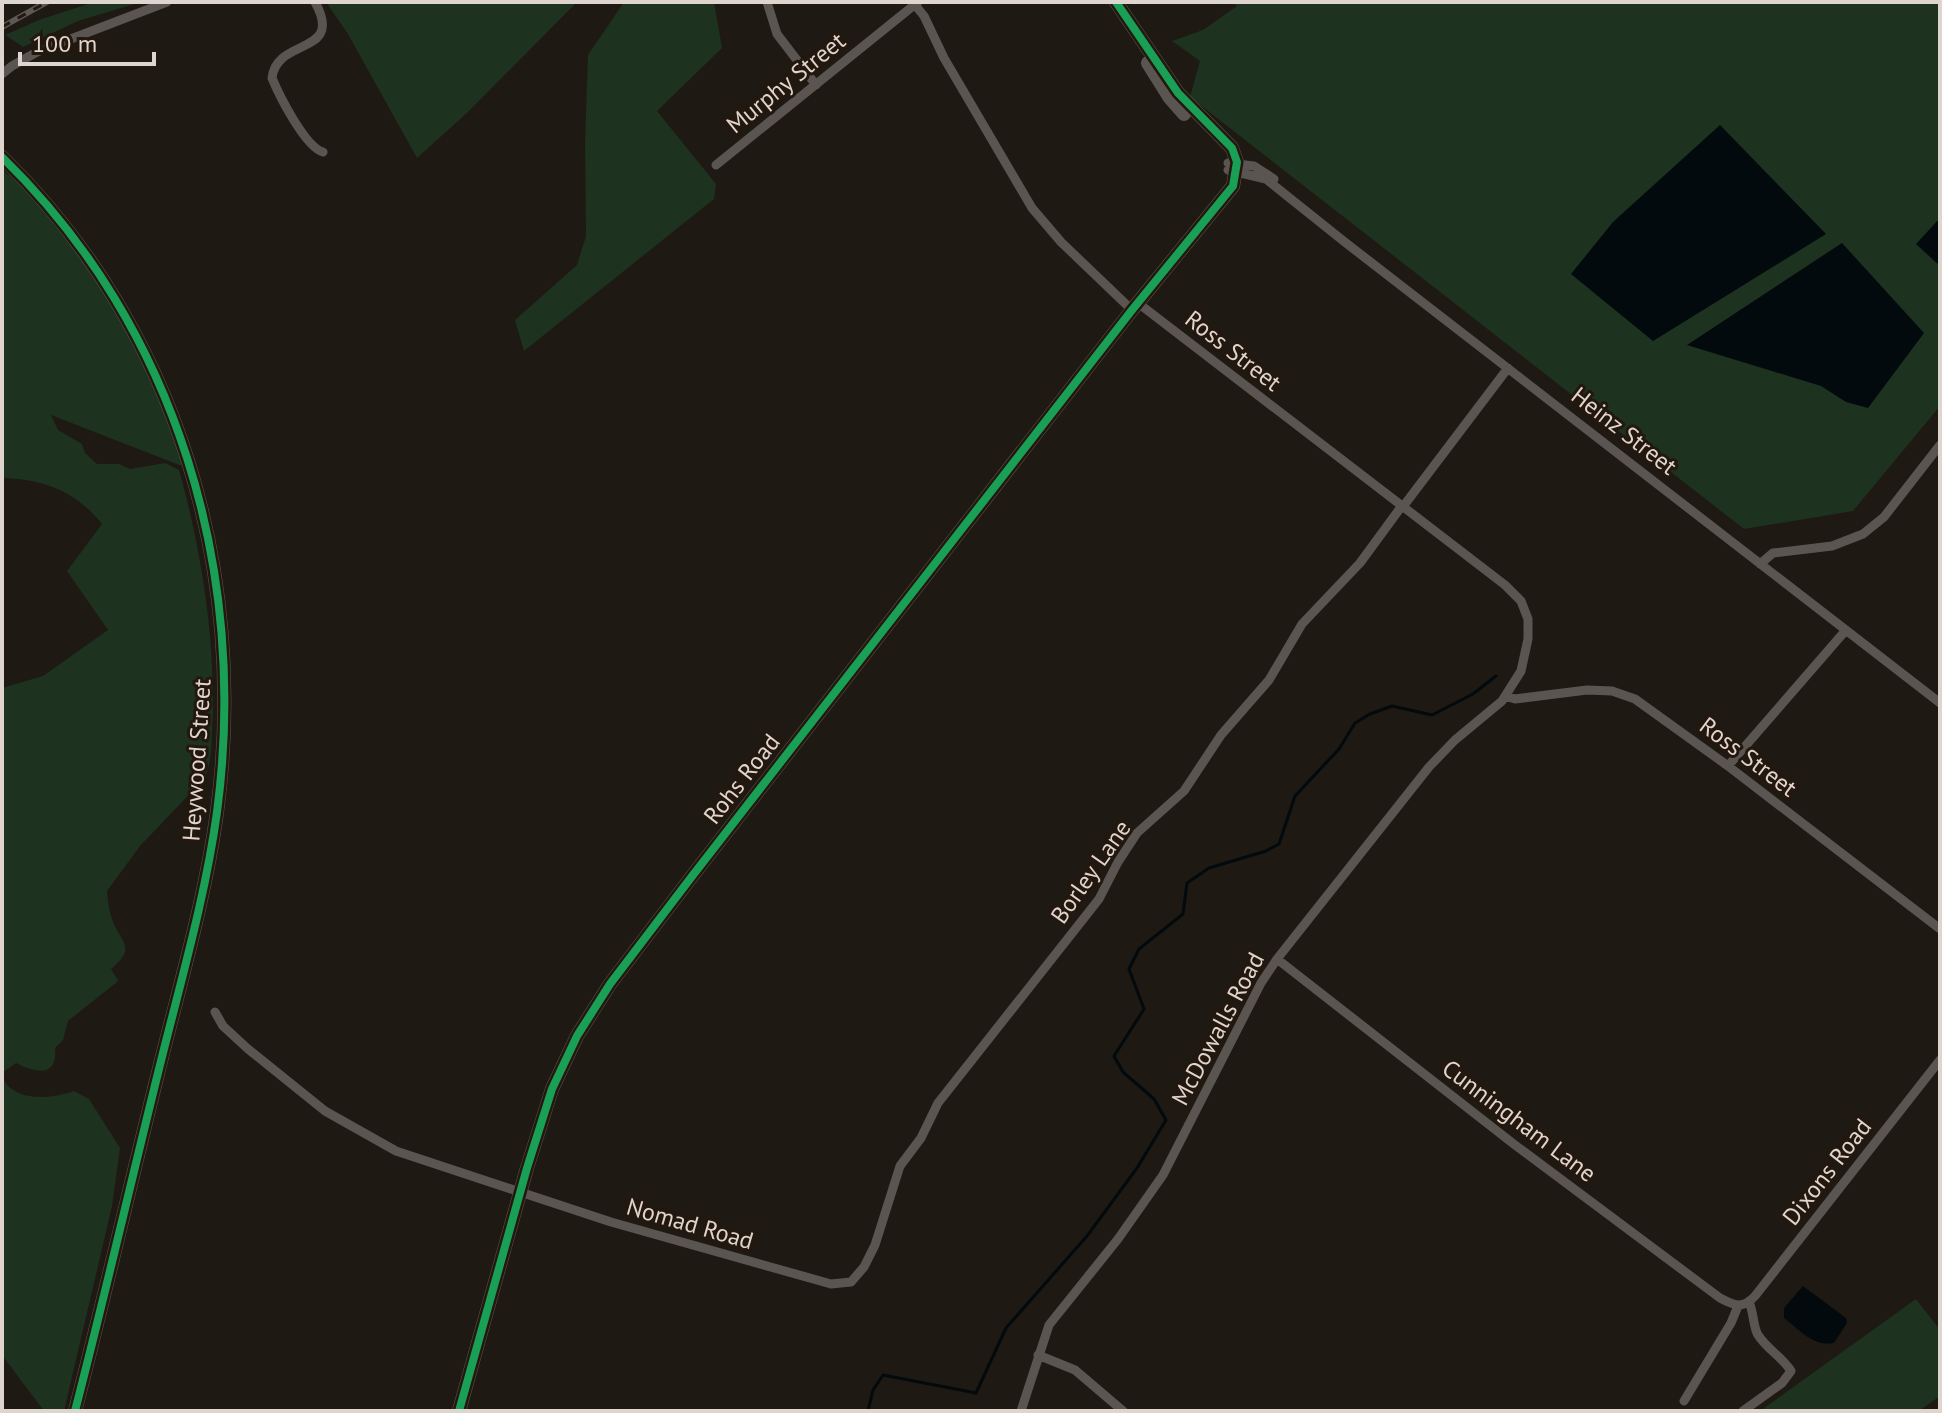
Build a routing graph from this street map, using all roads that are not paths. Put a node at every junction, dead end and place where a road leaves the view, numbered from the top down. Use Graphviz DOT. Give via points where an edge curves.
graph roads {
  1 [pos="167,2"];
  2 [pos="315,2"];
  3 [pos="767,2"];
  4 [pos="1114,2"];
  5 [pos="913,4"];
  6 [pos="2,74"];
  7 [pos="816,85"];
  8 [pos="323,152"];
  9 [pos="2,157"];
  10 [pos="716,165"];
  11 [pos="1232,167"];
  12 [pos="1135,306"];
  13 [pos="1508,368"];
  14 [pos="1940,445"];
  15 [pos="1402,507"];
  16 [pos="1760,564"];
  17 [pos="1526,611"];
  18 [pos="1846,630"];
  19 [pos="1506,696"];
  20 [pos="1940,703"];
  21 [pos="1728,766"];
  22 [pos="1940,929"];
  23 [pos="1277,959"];
  24 [pos="215,1012"];
  25 [pos="1940,1060"];
  26 [pos="520,1193"];
  27 [pos="851,1282"];
  28 [pos="1743,1305"];
  29 [pos="1038,1355"];
  30 [pos="1684,1401"];
  31 [pos="75,1411"];
  32 [pos="459,1411"];
  33 [pos="1021,1411"];
  34 [pos="1123,1411"];
  35 [pos="1743,1411"];
  1 -- 6 [label="street" via="37,52"];
  2 -- 8 [label="street" via="323,31 280,60 272,78 305,137"];
  3 -- 7 [label="street" via="777,34"];
  4 -- 11 [label="street" via="1152,63 1227,141 1236,155"];
  5 -- 7 [label="street, Murphy Street"];
  5 -- 12 [label="street, Ross Street" via="1032,208 1061,242"];
  7 -- 10 [label="street, Murphy Street"];
  9 -- 31 [label="street, Heywood Street" via="90,260 133,328 162,388 205,518 224,669 223,758 208,866"];
  11 -- 12 [label="street, Rohs Road" via="1229,192"];
  11 -- 13 [label="street, Heinz Street" via="1284,191"];
  12 -- 15 [label="street, Ross Street"];
  12 -- 26 [label="street, Rohs Road" via="610,984 552,1089"];
  13 -- 15 [label="street, Borley Lane"];
  13 -- 16 [label="street, Heinz Street"];
  14 -- 16 [label="street" via="1884,517 1863,534 1832,546 1773,553"];
  15 -- 17 [label="street, Ross Street" via="1505,585"];
  15 -- 27 [label="street, Borley Lane" via="1360,563 1302,624 1269,680 1221,735 1184,791 1137,833 1099,899 938,1103 900,1166 875,1245"];
  16 -- 18 [label="street, Heinz Street"];
  17 -- 19 [label="street, McDowalls Road" via="1524,659"];
  18 -- 20 [label="street, Heinz Street"];
  18 -- 21 [label="street"];
  19 -- 21 [label="street, Ross Street" via="1587,690 1624,694"];
  19 -- 23 [label="street, McDowalls Road" via="1429,767"];
  21 -- 22 [label="street, Ross Street"];
  23 -- 28 [label="street, Cunningham Lane" via="1720,1298"];
  23 -- 29 [label="street, McDowalls Road" via="1163,1175 1055,1316"];
  24 -- 26 [label="street" via="248,1049 350,1126 396,1151"];
  25 -- 28 [label="street, Dixons Road"];
  26 -- 27 [label="street, Nomad Road" via="831,1284"];
  26 -- 32 [label="street, Rohs Road"];
  28 -- 30 [label="street, Dixons Road"];
  28 -- 35 [label="street" via="1757,1334 1791,1371"];
  29 -- 33 [label="street, McDowalls Road"];
  29 -- 34 [label="street" via="1081,1374"];
}
